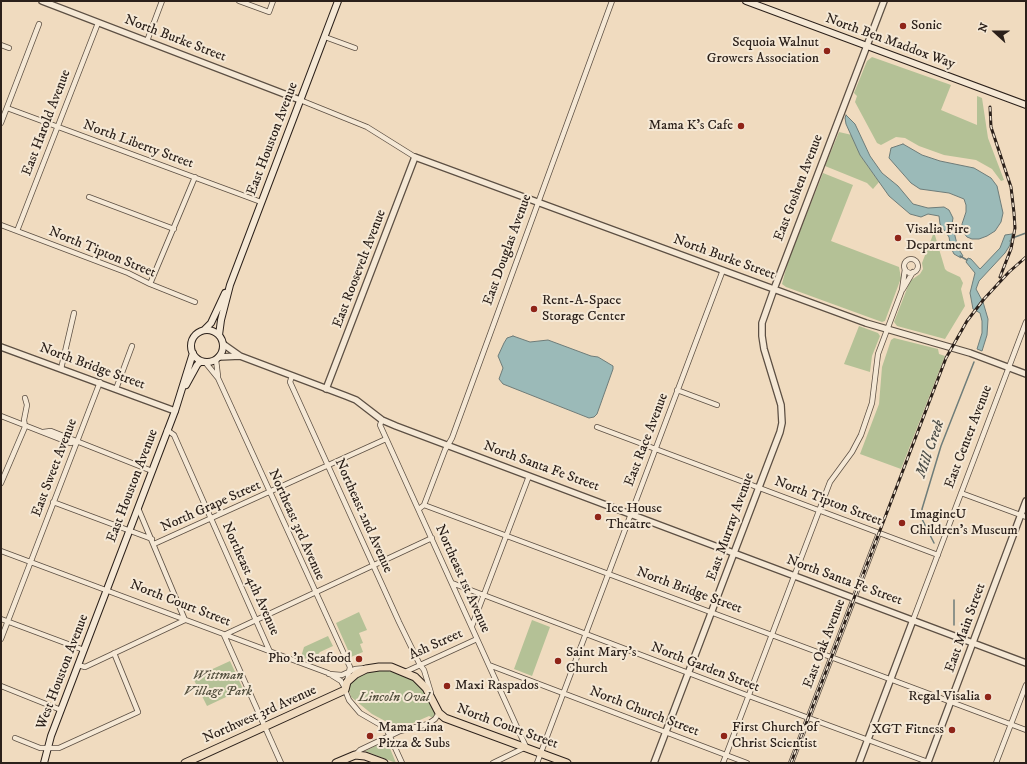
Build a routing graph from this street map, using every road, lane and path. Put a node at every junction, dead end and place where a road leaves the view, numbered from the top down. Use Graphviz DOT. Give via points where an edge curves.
graph roads {
  1 [pos="42,1"];
  2 [pos="162,1"];
  3 [pos="239,1"];
  4 [pos="273,1"];
  5 [pos="338,1"];
  6 [pos="612,1"];
  7 [pos="746,1"];
  8 [pos="884,1"];
  9 [pos="98,23"];
  10 [pos="39,24"];
  11 [pos="325,37"];
  12 [pos="147,41"];
  13 [pos="1,45"];
  14 [pos="867,46"];
  15 [pos="9,48"];
  16 [pos="355,48"];
  17 [pos="300,100"];
  18 [pos="1026,105"];
  19 [pos="7,108"];
  20 [pos="1,123"];
  21 [pos="57,127"];
  22 [pos="415,157"];
  23 [pos="195,178"];
  24 [pos="89,198"];
  25 [pos="262,202"];
  26 [pos="537,202"];
  27 [pos="1,225"];
  28 [pos="174,229"];
  29 [pos="17,231"];
  30 [pos="905,269"];
  31 [pos="723,270"];
  32 [pos="913,272"];
  33 [pos="150,284"];
  34 [pos="230,285"];
  35 [pos="774,289"];
  36 [pos="902,290"];
  37 [pos="196,302"];
  38 [pos="74,313"];
  39 [pos="1026,322"];
  40 [pos="203,330"];
  41 [pos="888,330"];
  42 [pos="219,335"];
  43 [pos="223,344"];
  44 [pos="132,346"];
  45 [pos="1,347"];
  46 [pos="193,353"];
  47 [pos="240,356"];
  48 [pos="217,358"];
  49 [pos="205,362"];
  50 [pos="1009,367"];
  51 [pos="61,369"];
  52 [pos="1026,374"];
  53 [pos="292,376"];
  54 [pos="218,378"];
  55 [pos="100,382"];
  56 [pos="326,388"];
  57 [pos="776,388"];
  58 [pos="116,389"];
  59 [pos="677,390"];
  60 [pos="182,392"];
  61 [pos="25,398"];
  62 [pos="717,405"];
  63 [pos="175,411"];
  64 [pos="1,416"];
  65 [pos="382,420"];
  66 [pos="25,424"];
  67 [pos="597,428"];
  68 [pos="167,430"];
  69 [pos="386,439"];
  70 [pos="76,442"];
  71 [pos="448,446"];
  72 [pos="656,450"];
  73 [pos="328,466"];
  74 [pos="152,471"];
  75 [pos="529,476"];
  76 [pos="1,483"];
  77 [pos="759,488"];
  78 [pos="270,493"];
  79 [pos="961,494"];
  80 [pos="1026,501"];
  81 [pos="53,502"];
  82 [pos="424,505"];
  83 [pos="138,508"];
  84 [pos="419,509"];
  85 [pos="819,511"];
  86 [pos="631,513"];
  87 [pos="1023,516"];
  88 [pos="211,519"];
  89 [pos="130,530"];
  90 [pos="879,533"];
  91 [pos="506,536"];
  92 [pos="432,538"];
  93 [pos="153,541"];
  94 [pos="1,551"];
  95 [pos="735,554"];
  96 [pos="938,555"];
  97 [pos="30,562"];
  98 [pos="373,566"];
  99 [pos="608,574"];
  100 [pos="794,576"];
  101 [pos="452,583"];
  102 [pos="107,590"];
  103 [pos="314,592"];
  104 [pos="483,596"];
  105 [pos="854,597"];
  106 [pos="712,613"];
  107 [pos="1,619"];
  108 [pos="185,620"];
  109 [pos="257,620"];
  110 [pos="913,620"];
  111 [pos="8,621"];
  112 [pos="472,626"];
  113 [pos="586,634"];
  114 [pos="772,634"];
  115 [pos="224,635"];
  116 [pos="1,639"];
  117 [pos="477,639"];
  118 [pos="973,642"];
  119 [pos="84,650"];
  120 [pos="270,652"];
  121 [pos="114,653"];
  122 [pos="832,657"];
  123 [pos="1026,663"];
  124 [pos="78,665"];
  125 [pos="420,665"];
  126 [pos="489,665"];
  127 [pos="352,668"];
  128 [pos="370,668"];
  129 [pos="405,672"];
  130 [pos="328,673"];
  131 [pos="348,673"];
  132 [pos="689,673"];
  133 [pos="890,679"];
  134 [pos="1026,685"];
  135 [pos="1,686"];
  136 [pos="346,686"];
  137 [pos="563,693"];
  138 [pos="432,696"];
  139 [pos="749,696"];
  140 [pos="951,702"];
  141 [pos="61,710"];
  142 [pos="439,713"];
  143 [pos="809,717"];
  144 [pos="1011,725"];
  145 [pos="264,726"];
  146 [pos="1026,730"];
  147 [pos="666,733"];
  148 [pos="391,736"];
  149 [pos="15,738"];
  150 [pos="868,739"];
  151 [pos="526,747"];
  152 [pos="47,749"];
  153 [pos="541,753"];
  154 [pos="355,755"];
  155 [pos="726,755"];
  156 [pos="928,762"];
  157 [pos="44,763"];
  158 [pos="186,763"];
  159 [pos="281,763"];
  160 [pos="336,763"];
  161 [pos="384,763"];
  162 [pos="402,763"];
  163 [pos="494,763"];
  164 [pos="537,763"];
  165 [pos="567,763"];
  166 [pos="654,763"];
  167 [pos="723,763"];
  168 [pos="747,763"];
  169 [pos="791,763"];
  170 [pos="859,763"];
  171 [pos="996,763"];
  1 -- 9 [label="street, North Burke Street"];
  2 -- 12 [label="street"];
  3 -- 4 [label="street" via="269,12"];
  5 -- 11 [label="main road, East Houston Avenue"];
  6 -- 26 [label="street, East Douglas Avenue"];
  7 -- 14 [label="main road, North Ben Maddox Way"];
  8 -- 14 [label="street, East Goshen Avenue"];
  9 -- 12 [label="street, North Burke Street"];
  9 -- 21 [label="street, East Harold Avenue"];
  10 -- 19 [label="street"];
  11 -- 16 [label="street"];
  11 -- 17 [label="main road, East Houston Avenue"];
  12 -- 17 [label="street, North Burke Street"];
  13 -- 15 [label="street"];
  14 -- 18 [label="main road, North Ben Maddox Way"];
  14 -- 35 [label="street, East Goshen Avenue"];
  17 -- 22 [label="street" via="362,124"];
  17 -- 25 [label="main road, East Houston Avenue"];
  19 -- 20 [label="street"];
  19 -- 21 [label="street, North Liberty Street"];
  21 -- 23 [label="street, North Liberty Street"];
  21 -- 29 [label="street, East Harold Avenue"];
  22 -- 26 [label="street, North Burke Street"];
  22 -- 56 [label="street, East Roosevelt Avenue"];
  23 -- 25 [label="street, North Liberty Street"];
  23 -- 28 [label="street"];
  24 -- 28 [label="street"];
  25 -- 34 [label="main road, East Houston Avenue"];
  26 -- 31 [label="street, North Burke Street"];
  26 -- 71 [label="street, East Douglas Avenue"];
  27 -- 29 [label="street, North Tipton Street"];
  28 -- 33 [label="street"];
  29 -- 33 [label="street, North Tipton Street" via="128,273"];
  30 -- 32 [label="street"];
  30 -- 32 [label="street" via="906,262 914,260 918,266"];
  30 -- 36 [label="street"];
  31 -- 35 [label="street, North Burke Street"];
  31 -- 59 [label="street, East Race Avenue"];
  32 -- 36 [label="street"];
  33 -- 37 [label="street, North Tipton Street"];
  34 -- 40 [label="main road, East Houston Avenue" via="211,323"];
  34 -- 42 [label="main road, East Houston Avenue"];
  35 -- 41 [label="street, North Burke Street"];
  35 -- 57 [label="street, East Goshen Avenue" via="762,323 762,336"];
  36 -- 41 [label="street"];
  38 -- 51 [label="street"];
  39 -- 50 [label="street, East Center Avenue"];
  40 -- 42 [label="main road" via="212,330"];
  40 -- 46 [label="main road" via="194,337"];
  41 -- 50 [label="street, North Burke Street"];
  41 -- 85 [label="street" via="876,364 872,403 861,435 830,482"];
  42 -- 43 [label="main road"];
  43 -- 47 [label="street, North Santa Fe Street"];
  43 -- 48 [label="main road"];
  44 -- 58 [label="street"];
  45 -- 51 [label="street, North Bridge Street"];
  46 -- 49 [label="main road"];
  46 -- 60 [label="main road, East Houston Avenue"];
  47 -- 48 [label="street, North Santa Fe Street"];
  47 -- 53 [label="street, North Santa Fe Street"];
  48 -- 49 [label="main road"];
  48 -- 54 [label="street, Northeast 3rd Avenue"];
  49 -- 54 [label="street, Northeast 3rd Avenue"];
  49 -- 60 [label="main road, East Houston Avenue" via="197,365"];
  50 -- 52 [label="street, North Burke Street"];
  50 -- 79 [label="street, East Center Avenue"];
  51 -- 55 [label="street, North Bridge Street"];
  53 -- 56 [label="street, North Santa Fe Street"];
  53 -- 73 [label="street, Northeast 2nd Avenue" via="290,382"];
  54 -- 78 [label="street, Northeast 3rd Avenue"];
  55 -- 58 [label="street, North Bridge Street"];
  55 -- 70 [label="street, East Sweet Avenue"];
  56 -- 65 [label="street, North Santa Fe Street" via="356,400"];
  57 -- 77 [label="street, East Murray Avenue" via="781,405 782,423"];
  58 -- 63 [label="street, North Bridge Street"];
  59 -- 62 [label="street"];
  59 -- 72 [label="street, East Race Avenue"];
  60 -- 63 [label="main road, East Houston Avenue"];
  61 -- 66 [label="street" via="28,405"];
  63 -- 68 [label="main road, East Houston Avenue"];
  64 -- 66 [label="street"];
  65 -- 69 [label="street, Northeast 1st Avenue" via="380,426"];
  65 -- 71 [label="street, North Santa Fe Street"];
  66 -- 70 [label="street" via="70,444"];
  66 -- 76 [label="street"];
  67 -- 72 [label="street, North Tipton Street"];
  68 -- 74 [label="main road, East Houston Avenue"];
  68 -- 88 [label="street, Northeast 4th Avenue" via="174,435"];
  69 -- 73 [label="street, North Grape Street"];
  69 -- 84 [label="street, Northeast 1st Avenue"];
  70 -- 74 [label="street"];
  70 -- 81 [label="street, East Sweet Avenue"];
  71 -- 75 [label="street, North Santa Fe Street"];
  71 -- 82 [label="street, East Douglas Avenue"];
  72 -- 77 [label="street, North Tipton Street"];
  72 -- 86 [label="street, East Race Avenue"];
  73 -- 78 [label="street, North Grape Street"];
  73 -- 98 [label="street, Northeast 2nd Avenue"];
  74 -- 83 [label="main road, East Houston Avenue"];
  75 -- 86 [label="street, North Santa Fe Street"];
  75 -- 91 [label="street"];
  77 -- 85 [label="street, North Tipton Street"];
  77 -- 95 [label="street, East Murray Avenue"];
  78 -- 88 [label="street, North Grape Street"];
  78 -- 103 [label="street, Northeast 3rd Avenue"];
  79 -- 87 [label="street"];
  79 -- 96 [label="street, East Center Avenue"];
  80 -- 87 [label="street, East Main Street"];
  81 -- 89 [label="street"];
  81 -- 97 [label="street, East Sweet Avenue"];
  82 -- 84 [label="street"];
  82 -- 91 [label="street, North Bridge Street"];
  83 -- 89 [label="main road, East Houston Avenue"];
  83 -- 93 [label="street"];
  84 -- 92 [label="street, Northeast 1st Avenue"];
  85 -- 90 [label="street, North Tipton Street"];
  85 -- 100 [label="street"];
  86 -- 95 [label="street, North Santa Fe Street"];
  86 -- 99 [label="street, East Race Avenue"];
  87 -- 118 [label="street, East Main Street"];
  88 -- 93 [label="street, North Grape Street"];
  88 -- 109 [label="street, Northeast 4th Avenue"];
  89 -- 93 [label="street"];
  89 -- 102 [label="main road, East Houston Avenue"];
  90 -- 96 [label="street, North Tipton Street"];
  90 -- 105 [label="street, East Oak Avenue"];
  91 -- 99 [label="street, North Bridge Street"];
  91 -- 104 [label="street"];
  92 -- 98 [label="street"];
  92 -- 101 [label="street, Northeast 1st Avenue"];
  93 -- 108 [label="street"];
  94 -- 97 [label="street, North Court Street"];
  95 -- 100 [label="street, North Santa Fe Street"];
  95 -- 106 [label="street, East Murray Avenue"];
  96 -- 110 [label="street, East Center Avenue"];
  97 -- 102 [label="street, North Court Street"];
  97 -- 111 [label="street, East Sweet Avenue"];
  98 -- 103 [label="street"];
  98 -- 125 [label="street, Northeast 2nd Avenue"];
  99 -- 106 [label="street, North Bridge Street"];
  99 -- 113 [label="street, East Race Avenue"];
  100 -- 105 [label="street, North Santa Fe Street"];
  100 -- 114 [label="street"];
  101 -- 104 [label="street, North Garden Street"];
  101 -- 112 [label="street, Northeast 1st Avenue"];
  102 -- 108 [label="street, North Court Street"];
  102 -- 119 [label="main road, West Houston Avenue"];
  103 -- 109 [label="street"];
  103 -- 127 [label="street, Northeast 3rd Avenue"];
  104 -- 112 [label="street"];
  104 -- 113 [label="street, North Garden Street"];
  105 -- 110 [label="street, North Santa Fe Street"];
  105 -- 122 [label="street, East Oak Avenue"];
  106 -- 114 [label="street, North Bridge Street"];
  106 -- 132 [label="street, East Murray Avenue"];
  107 -- 111 [label="street"];
  108 -- 115 [label="street, North Court Street"];
  108 -- 121 [label="street"];
  109 -- 115 [label="street"];
  109 -- 120 [label="street, Northeast 4th Avenue"];
  110 -- 118 [label="street, North Santa Fe Street"];
  110 -- 133 [label="street, East Center Avenue"];
  111 -- 116 [label="street, East Sweet Avenue"];
  111 -- 119 [label="street"];
  112 -- 117 [label="street, Northeast 1st Avenue"];
  113 -- 132 [label="street, North Garden Street"];
  113 -- 137 [label="street, East Race Avenue"];
  114 -- 122 [label="street, North Bridge Street"];
  114 -- 139 [label="street"];
  115 -- 120 [label="street, North Court Street"];
  115 -- 145 [label="street"];
  117 -- 125 [label="street, Ash Street"];
  117 -- 126 [label="street, Northeast 1st Avenue"];
  118 -- 123 [label="street, North Santa Fe Street"];
  118 -- 140 [label="street, East Main Street"];
  119 -- 124 [label="main road, West Houston Avenue"];
  120 -- 130 [label="street, North Court Street"];
  121 -- 124 [label="street" via="84,666"];
  121 -- 152 [label="street" via="138,712 59,748"];
  122 -- 133 [label="street, North Bridge Street"];
  122 -- 143 [label="street, East Oak Avenue"];
  124 -- 141 [label="main road, West Houston Avenue"];
  125 -- 129 [label="street, Ash Street"];
  125 -- 138 [label="street, Northeast 2nd Avenue" via="429,682"];
  126 -- 137 [label="street, North Church Street"];
  126 -- 151 [label="street, Northeast 1st Avenue"];
  127 -- 128 [label="street"];
  127 -- 131 [label="street"];
  128 -- 129 [label="main road" via="391,667"];
  128 -- 136 [label="main road" via="356,674"];
  129 -- 138 [label="main road" via="420,682"];
  130 -- 131 [label="street"];
  130 -- 136 [label="street, North Court Street"];
  131 -- 136 [label="street"];
  132 -- 139 [label="street, North Garden Street"];
  132 -- 147 [label="street, East Murray Avenue"];
  133 -- 140 [label="street, North Bridge Street"];
  133 -- 150 [label="street, East Center Avenue"];
  134 -- 144 [label="street"];
  135 -- 141 [label="street"];
  136 -- 145 [label="main road, Northwest 3rd Avenue"];
  136 -- 148 [label="street" via="349,700 360,712 384,725"];
  137 -- 147 [label="street, North Church Street"];
  137 -- 153 [label="street, East Race Avenue"];
  138 -- 142 [label="main road"];
  139 -- 143 [label="street, North Garden Street"];
  139 -- 155 [label="street"];
  140 -- 144 [label="street, North Bridge Street"];
  140 -- 156 [label="street, East Main Street"];
  141 -- 152 [label="main road, West Houston Avenue"];
  142 -- 148 [label="street" via="428,724"];
  142 -- 151 [label="main road, North Court Street" via="445,718"];
  143 -- 150 [label="street, North Garden Street"];
  143 -- 169 [label="street, East Oak Avenue"];
  144 -- 146 [label="street, North Bridge Street"];
  144 -- 171 [label="street"];
  145 -- 158 [label="main road, Northwest 3rd Avenue"];
  145 -- 159 [label="street"];
  147 -- 155 [label="street, North Church Street"];
  147 -- 166 [label="street, East Murray Avenue"];
  148 -- 154 [label="street" via="360,750"];
  148 -- 162 [label="street"];
  149 -- 152 [label="street"];
  150 -- 156 [label="street, North Garden Street"];
  150 -- 170 [label="street, East Center Avenue"];
  151 -- 153 [label="main road, North Court Street"];
  151 -- 163 [label="street"];
  152 -- 157 [label="main road, West Houston Avenue"];
  153 -- 164 [label="street, East Race Avenue"];
  153 -- 165 [label="main road, North Court Street"];
  154 -- 160 [label="main road"];
  154 -- 161 [label="main road"];
  155 -- 167 [label="street"];
  155 -- 168 [label="street, North Church Street"];
}
